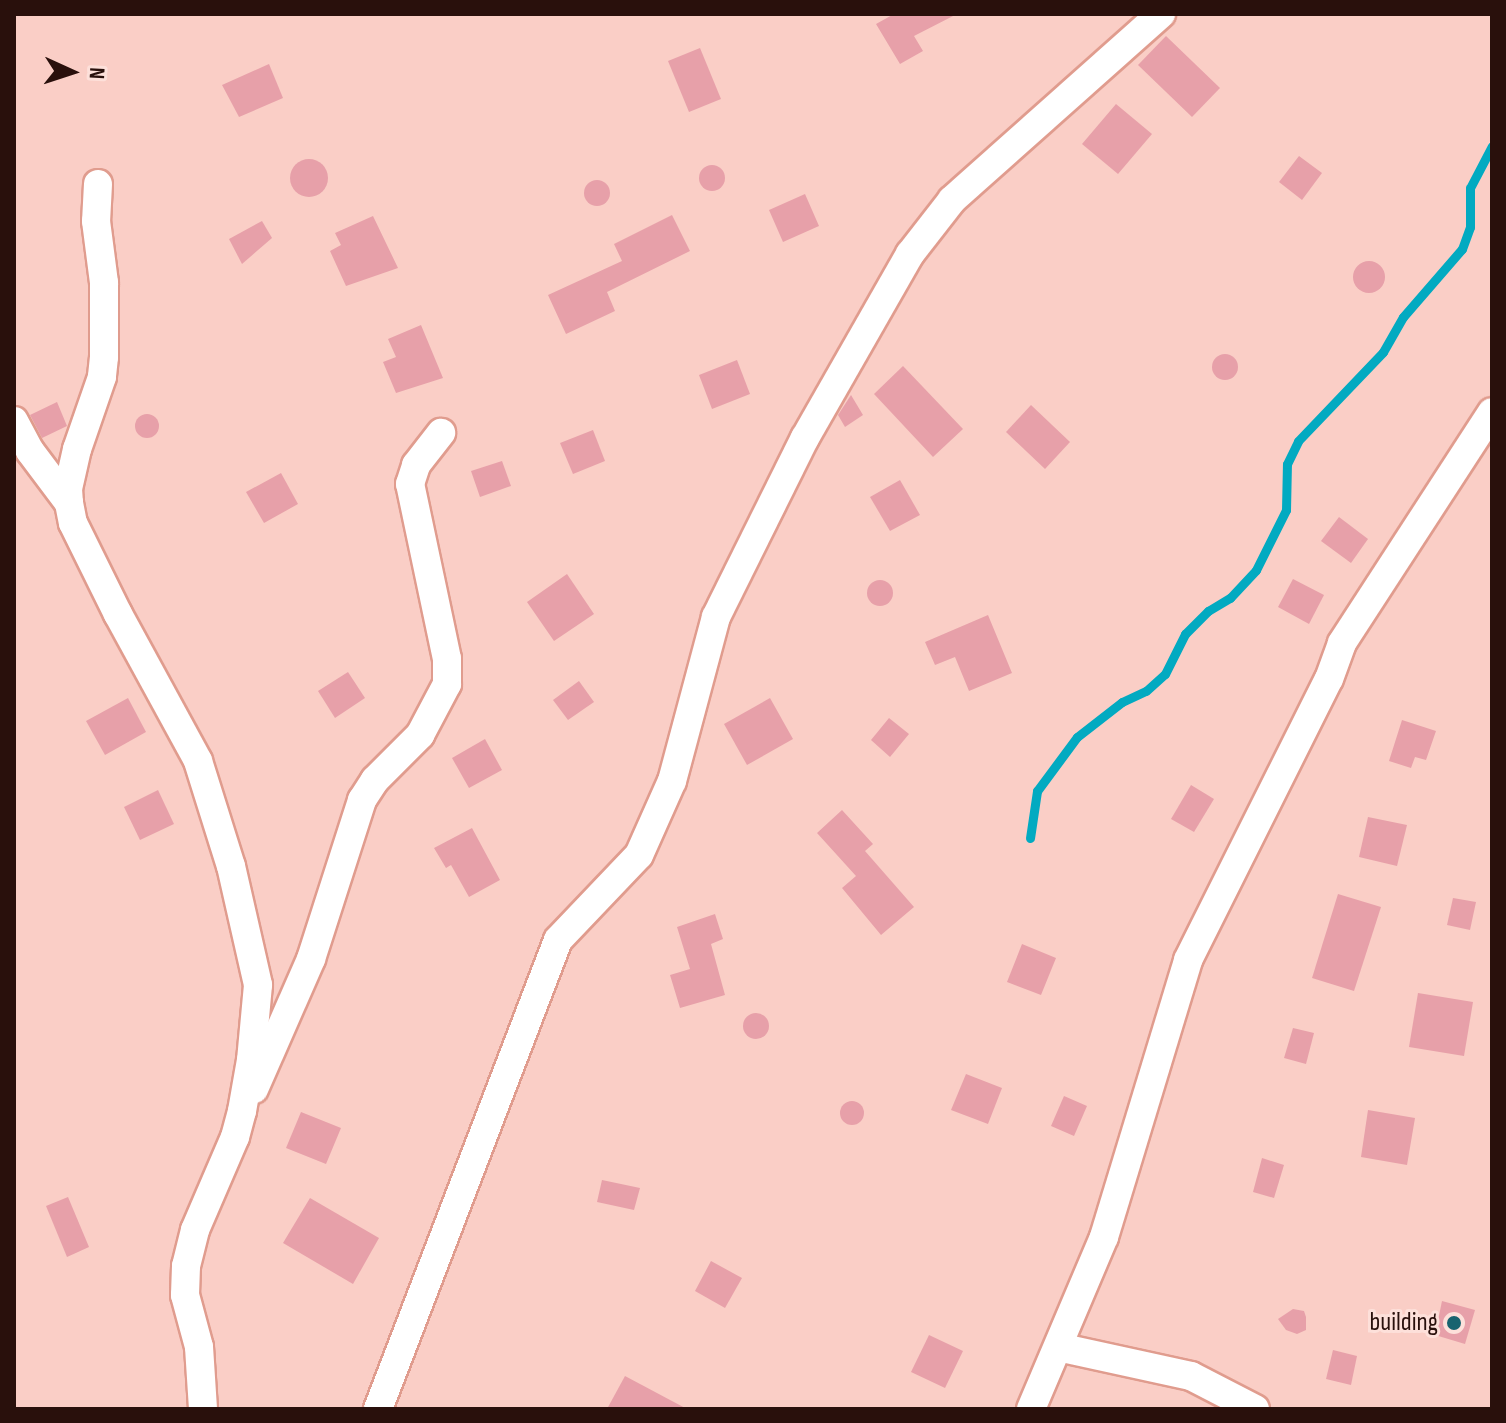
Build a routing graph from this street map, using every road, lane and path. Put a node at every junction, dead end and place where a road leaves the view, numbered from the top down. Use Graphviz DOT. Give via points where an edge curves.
graph roads {
  1 [pos="1161,14"];
  2 [pos="98,184"];
  3 [pos="1492,412"];
  4 [pos="14,421"];
  5 [pos="441,433"];
  6 [pos="69,503"];
  7 [pos="242,1111"];
  8 [pos="1058,1347"];
  9 [pos="203,1409"];
  10 [pos="378,1409"];
  11 [pos="1031,1409"];
  12 [pos="1255,1409"];
  1 -- 10 [label="street" via="952,200 910,254 805,438 716,617 672,781 639,855 558,940"];
  2 -- 6 [label="street" via="104,357 77,449"];
  3 -- 8 [label="street" via="1342,643 1329,679 1188,960 1104,1237"];
  4 -- 6 [label="street"];
  5 -- 7 [label="street" via="416,465 410,484 447,659 447,684 420,735 362,800 303,981"];
  6 -- 7 [label="street" via="73,523 198,761 213,802 258,985"];
  7 -- 9 [label="street" via="186,1266 185,1295 199,1347"];
  8 -- 11 [label="street"];
  8 -- 12 [label="street" via="1191,1376"];
}
